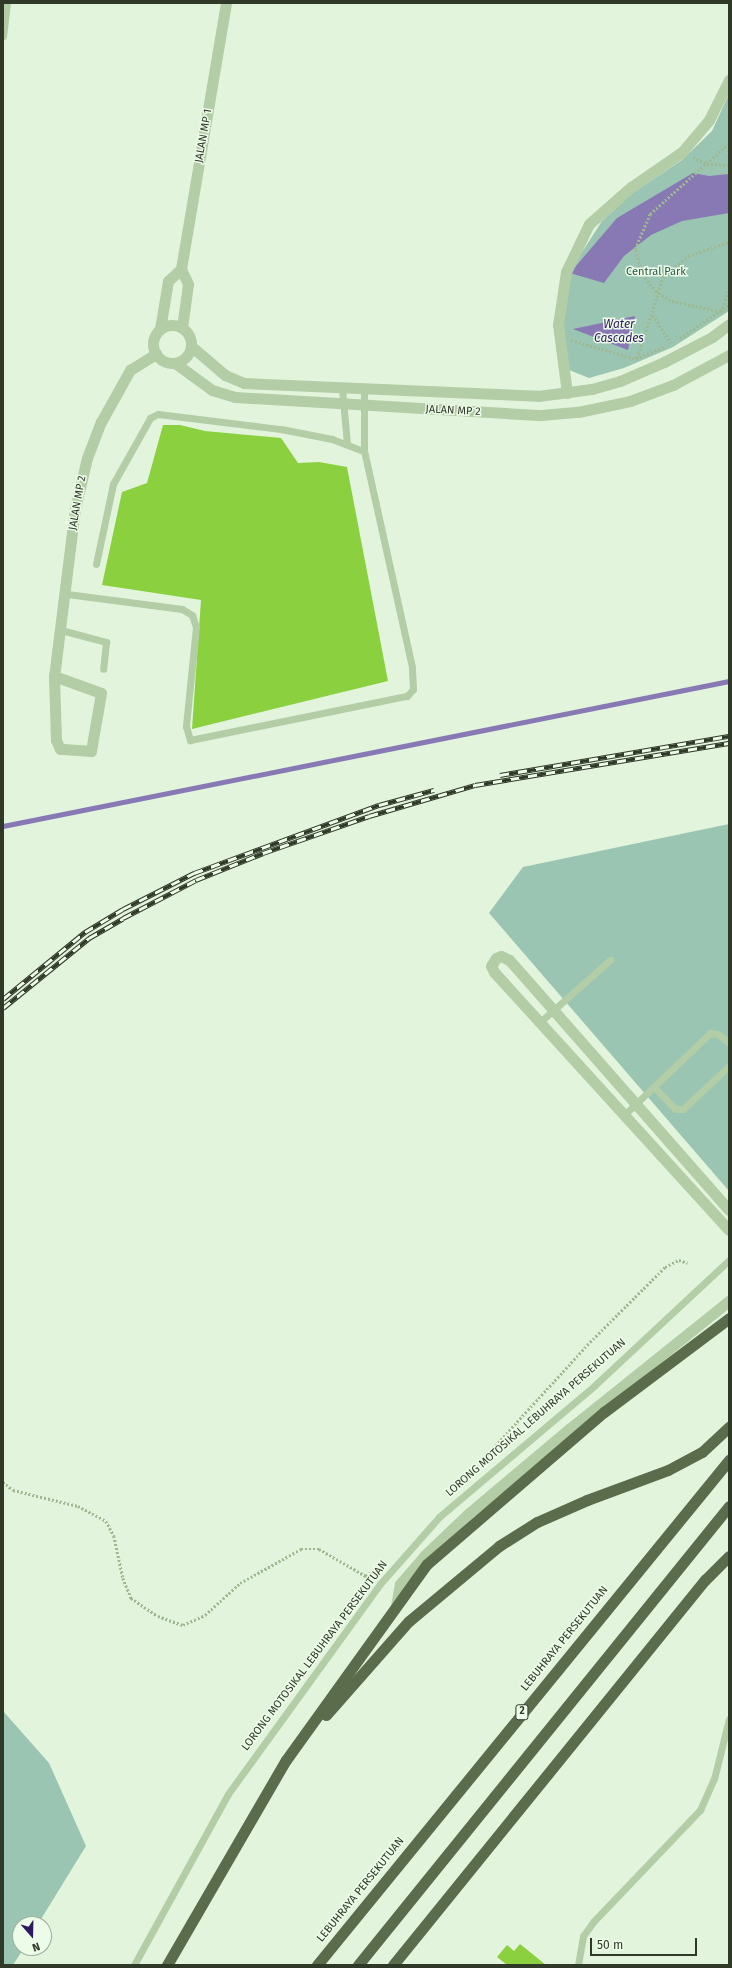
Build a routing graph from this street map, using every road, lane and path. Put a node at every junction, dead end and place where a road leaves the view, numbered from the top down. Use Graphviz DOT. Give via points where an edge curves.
graph roads {
  1 [pos="8,3"];
  2 [pos="226,3"];
  3 [pos="3,36"];
  4 [pos="729,80"];
  5 [pos="729,143"];
  6 [pos="682,152"];
  7 [pos="707,164"];
  8 [pos="729,165"];
  9 [pos="729,242"];
  10 [pos="181,269"];
  11 [pos="729,287"];
  12 [pos="656,292"];
  13 [pos="729,305"];
  14 [pos="721,312"];
  15 [pos="653,315"];
  16 [pos="729,324"];
  17 [pos="182,328"];
  18 [pos="160,329"];
  19 [pos="559,336"];
  20 [pos="671,343"];
  21 [pos="191,346"];
  22 [pos="156,354"];
  23 [pos="729,355"];
  24 [pos="636,359"];
  25 [pos="175,363"];
  26 [pos="342,389"];
  27 [pos="364,389"];
  28 [pos="567,393"];
  29 [pos="342,404"];
  30 [pos="366,407"];
  31 [pos="347,444"];
  32 [pos="364,451"];
  33 [pos="96,564"];
  34 [pos="66,594"];
  35 [pos="61,630"];
  36 [pos="103,669"];
  37 [pos="54,676"];
  38 [pos="610,960"];
  39 [pos="553,1010"];
  40 [pos="540,1022"];
  41 [pos="729,1042"];
  42 [pos="729,1066"];
  43 [pos="654,1087"];
  44 [pos="636,1105"];
  45 [pos="624,1115"];
  46 [pos="729,1210"];
  47 [pos="729,1230"];
  48 [pos="729,1260"];
  49 [pos="688,1263"];
  50 [pos="729,1301"];
  51 [pos="729,1318"];
  52 [pos="729,1427"];
  53 [pos="729,1460"];
  54 [pos="3,1482"];
  55 [pos="458,1487"];
  56 [pos="729,1506"];
  57 [pos="729,1556"];
  58 [pos="387,1560"];
  59 [pos="366,1576"];
  60 [pos="372,1594"];
  61 [pos="396,1606"];
  62 [pos="729,1719"];
  63 [pos="286,1760"];
  64 [pos="134,1965"];
  65 [pos="167,1965"];
  66 [pos="317,1965"];
  67 [pos="358,1965"];
  68 [pos="393,1965"];
  69 [pos="578,1965"];
  1 -- 3 [label="lane"];
  2 -- 10 [label="street, JALAN MP 1"];
  4 -- 6 [label="street" via="709,120"];
  5 -- 7 [label="path"];
  6 -- 7 [label="path"];
  6 -- 19 [label="street" via="631,187 589,224 566,272"];
  7 -- 8 [label="path"];
  7 -- 12 [label="path" via="650,214 635,249 646,282"];
  9 -- 12 [label="path" via="688,256 663,277"];
  10 -- 17 [label="street, JALAN MP 1" via="188,284"];
  10 -- 18 [label="street" via="168,281"];
  11 -- 14 [label="path"];
  12 -- 14 [label="path" via="670,301"];
  12 -- 15 [label="path"];
  13 -- 14 [label="path"];
  14 -- 20 [label="path"];
  15 -- 20 [label="path"];
  15 -- 24 [label="path"];
  16 -- 28 [label="street, JALAN MP 2" via="712,337 620,381"];
  17 -- 18 [label="street" via="171,325"];
  17 -- 21 [label="street" via="189,336"];
  18 -- 22 [label="street" via="153,341"];
  19 -- 24 [label="path"];
  19 -- 28 [label="street"];
  20 -- 24 [label="path"];
  21 -- 25 [label="street" via="188,354"];
  21 -- 26 [label="street, JALAN MP 2" via="225,376 244,383"];
  22 -- 25 [label="street" via="161,360"];
  22 -- 34 [label="street, JALAN MP 2" via="130,370 101,422 87,458 75,509"];
  23 -- 30 [label="street, JALAN MP 2" via="673,385 638,398 578,412 540,415"];
  25 -- 29 [label="street, JALAN MP 2" via="212,390 235,397"];
  26 -- 27 [label="street, JALAN MP 2"];
  26 -- 29 [label="lane"];
  27 -- 28 [label="street, JALAN MP 2"];
  27 -- 30 [label="lane"];
  29 -- 30 [label="street, JALAN MP 2"];
  29 -- 31 [label="lane"];
  30 -- 32 [label="lane"];
  31 -- 32 [label="lane"];
  31 -- 33 [label="lane" via="281,429 158,414 150,418 113,484"];
  32 -- 34 [label="lane" via="412,667 413,689 407,696 190,740 186,726 196,627 192,615 182,609"];
  34 -- 35 [label="street, JALAN MP 2"];
  35 -- 36 [label="lane" via="106,642"];
  35 -- 37 [label="street, JALAN MP 2"];
  37 -- 37 [label="street, JALAN MP 2" via="57,744 60,749 91,751 101,693"];
  38 -- 39 [label="lane"];
  39 -- 40 [label="lane"];
  39 -- 40 [label="street" via="509,960 501,956 496,958 491,966 493,970"];
  39 -- 44 [label="street"];
  40 -- 45 [label="street"];
  41 -- 43 [label="lane" via="718,1034 710,1033"];
  42 -- 43 [label="lane" via="683,1109 675,1109"];
  43 -- 44 [label="lane"];
  44 -- 45 [label="lane"];
  44 -- 46 [label="street"];
  45 -- 47 [label="street"];
  48 -- 60 [label="lane, LORONG MOTOSIKAL LEBUHRAYA PERSEKUTUAN" via="595,1385 433,1522"];
  49 -- 55 [label="path" via="679,1260 665,1266 587,1346"];
  50 -- 61 [label="street" via="468,1514 424,1556 400,1584"];
  51 -- 61 [label="highway" via="604,1412 427,1564"];
  52 -- 63 [label="highway" via="702,1452 668,1470 587,1500 537,1522 499,1546 409,1621"];
  53 -- 66 [label="highway, LEBUHRAYA PERSEKUTUAN / 2"];
  54 -- 59 [label="path" via="13,1490 78,1506 106,1521 114,1536 123,1578 131,1598 158,1616 183,1625 205,1615 240,1583 301,1549 319,1549"];
  56 -- 67 [label="highway"];
  57 -- 68 [label="highway" via="705,1580"];
  58 -- 59 [label="path"];
  59 -- 60 [label="path"];
  60 -- 64 [label="lane, LORONG MOTOSIKAL LEBUHRAYA PERSEKUTUAN" via="228,1794"];
  61 -- 63 [label="highway"];
  62 -- 69 [label="lane" via="714,1779 700,1810 593,1922 583,1936"];
  63 -- 65 [label="highway"];
}
